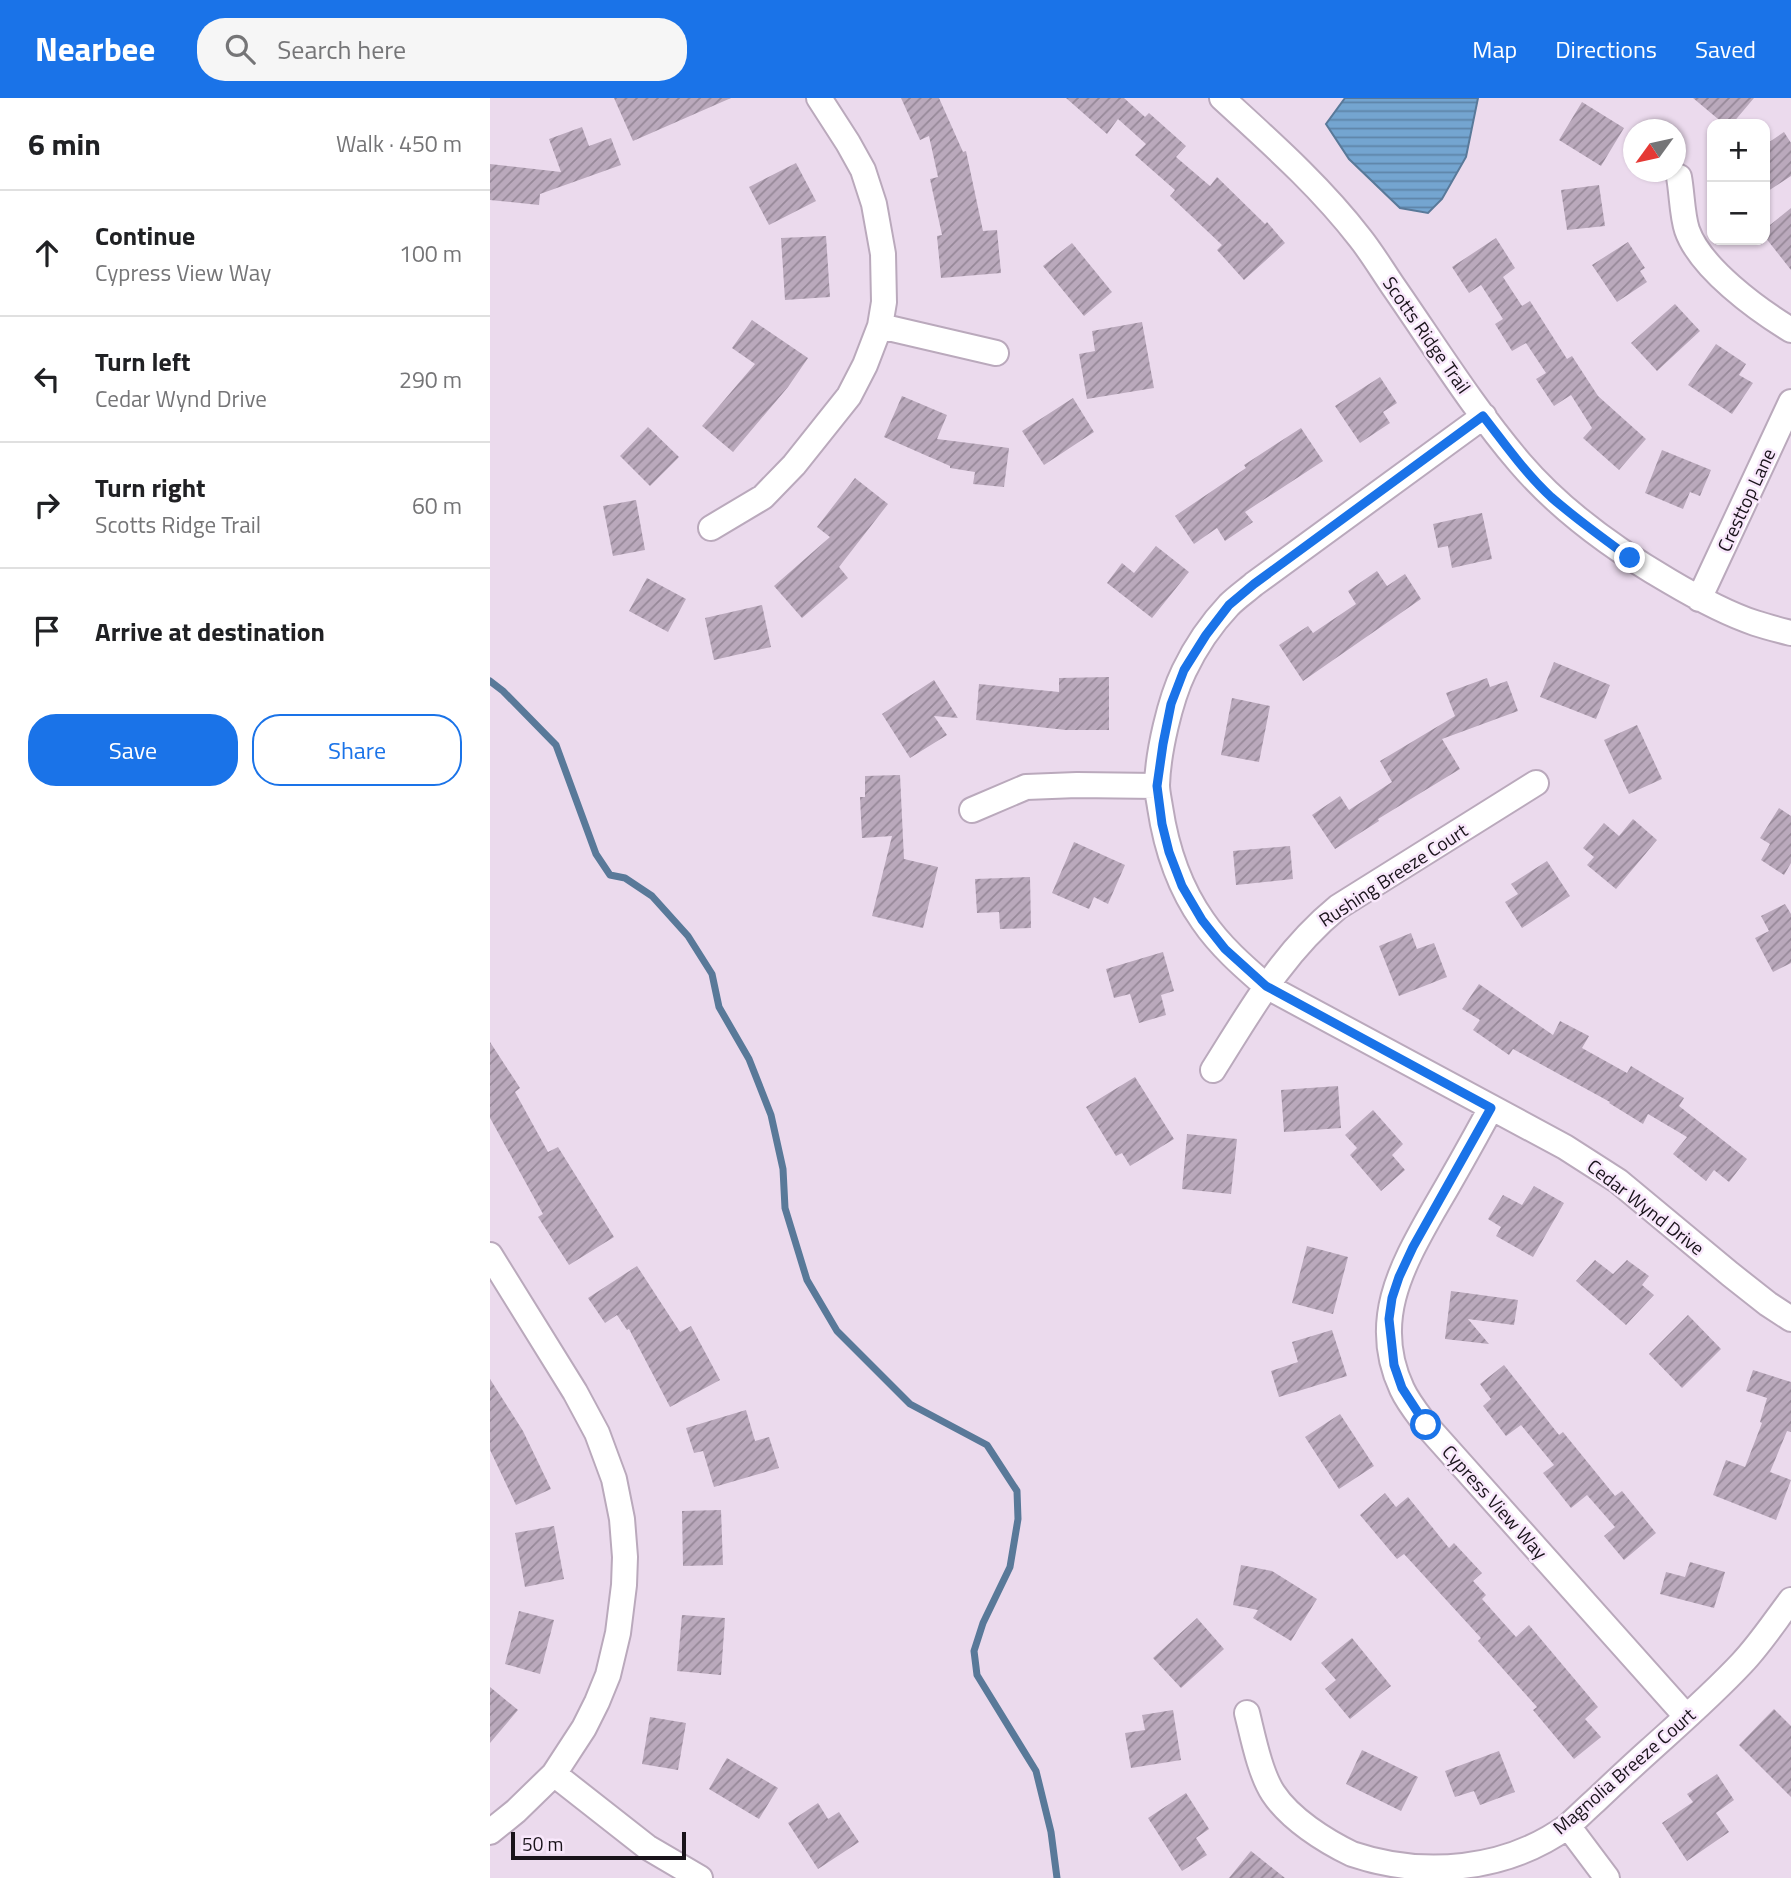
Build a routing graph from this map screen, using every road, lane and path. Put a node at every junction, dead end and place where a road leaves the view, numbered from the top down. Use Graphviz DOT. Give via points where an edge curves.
graph roads {
  1 [pos="819,98"];
  2 [pos="1222,98"];
  3 [pos="1680,182"];
  4 [pos="880,326"];
  5 [pos="1791,330"];
  6 [pos="996,353"];
  7 [pos="1791,402"];
  8 [pos="1483,416"];
  9 [pos="711,528"];
  10 [pos="1699,598"];
  11 [pos="1791,633"];
  12 [pos="1536,783"];
  13 [pos="1157,786"];
  14 [pos="972,810"];
  15 [pos="1266,986"];
  16 [pos="1213,1070"];
  17 [pos="1491,1108"];
  18 [pos="490,1255"];
  19 [pos="1791,1319"];
  20 [pos="1791,1600"];
  21 [pos="1247,1713"];
  22 [pos="1686,1716"];
  23 [pos="554,1774"];
  24 [pos="1568,1826"];
  25 [pos="490,1832"];
  26 [pos="700,1878"];
  27 [pos="1607,1878"];
  1 -- 4 [label="street" via="863,170 874,204 883,254"];
  2 -- 8 [label="street, Scotts Ridge Trail" via="1293,164 1360,238"];
  3 -- 5 [label="street" via="1687,230 1696,247 1743,297"];
  4 -- 6 [label="street"];
  4 -- 9 [label="street" via="849,396 794,465 763,497"];
  7 -- 10 [label="street, Cresttop Lane"];
  8 -- 10 [label="street, Scotts Ridge Trail" via="1549,495 1630,558"];
  8 -- 13 [label="street, Cedar Wynd Drive" via="1229,605 1184,670 1171,704"];
  10 -- 11 [label="street, Scotts Ridge Trail"];
  12 -- 15 [label="street, Rushing Breeze Court" via="1338,907 1299,943"];
  13 -- 14 [label="street" via="1026,787"];
  13 -- 15 [label="street, Cedar Wynd Drive" via="1169,852 1182,886 1225,949"];
  15 -- 16 [label="street, Rushing Breeze Court"];
  15 -- 17 [label="street, Cedar Wynd Drive"];
  17 -- 19 [label="street, Cedar Wynd Drive" via="1618,1181"];
  17 -- 22 [label="street, Cypress View Way" via="1399,1277 1389,1319 1394,1365 1402,1388 1426,1425"];
  18 -- 23 [label="street" via="597,1433 622,1519 624,1585 608,1675 584,1728"];
  20 -- 22 [label="street, Magnolia Breeze Court" via="1744,1661"];
  21 -- 24 [label="street, Magnolia Breeze Court" via="1274,1794 1309,1829 1362,1858 1392,1868 1458,1871 1517,1854"];
  22 -- 24 [label="street, Magnolia Breeze Court"];
  23 -- 25 [label="street"];
  23 -- 26 [label="street" via="647,1847"];
  24 -- 27 [label="street"];
}
